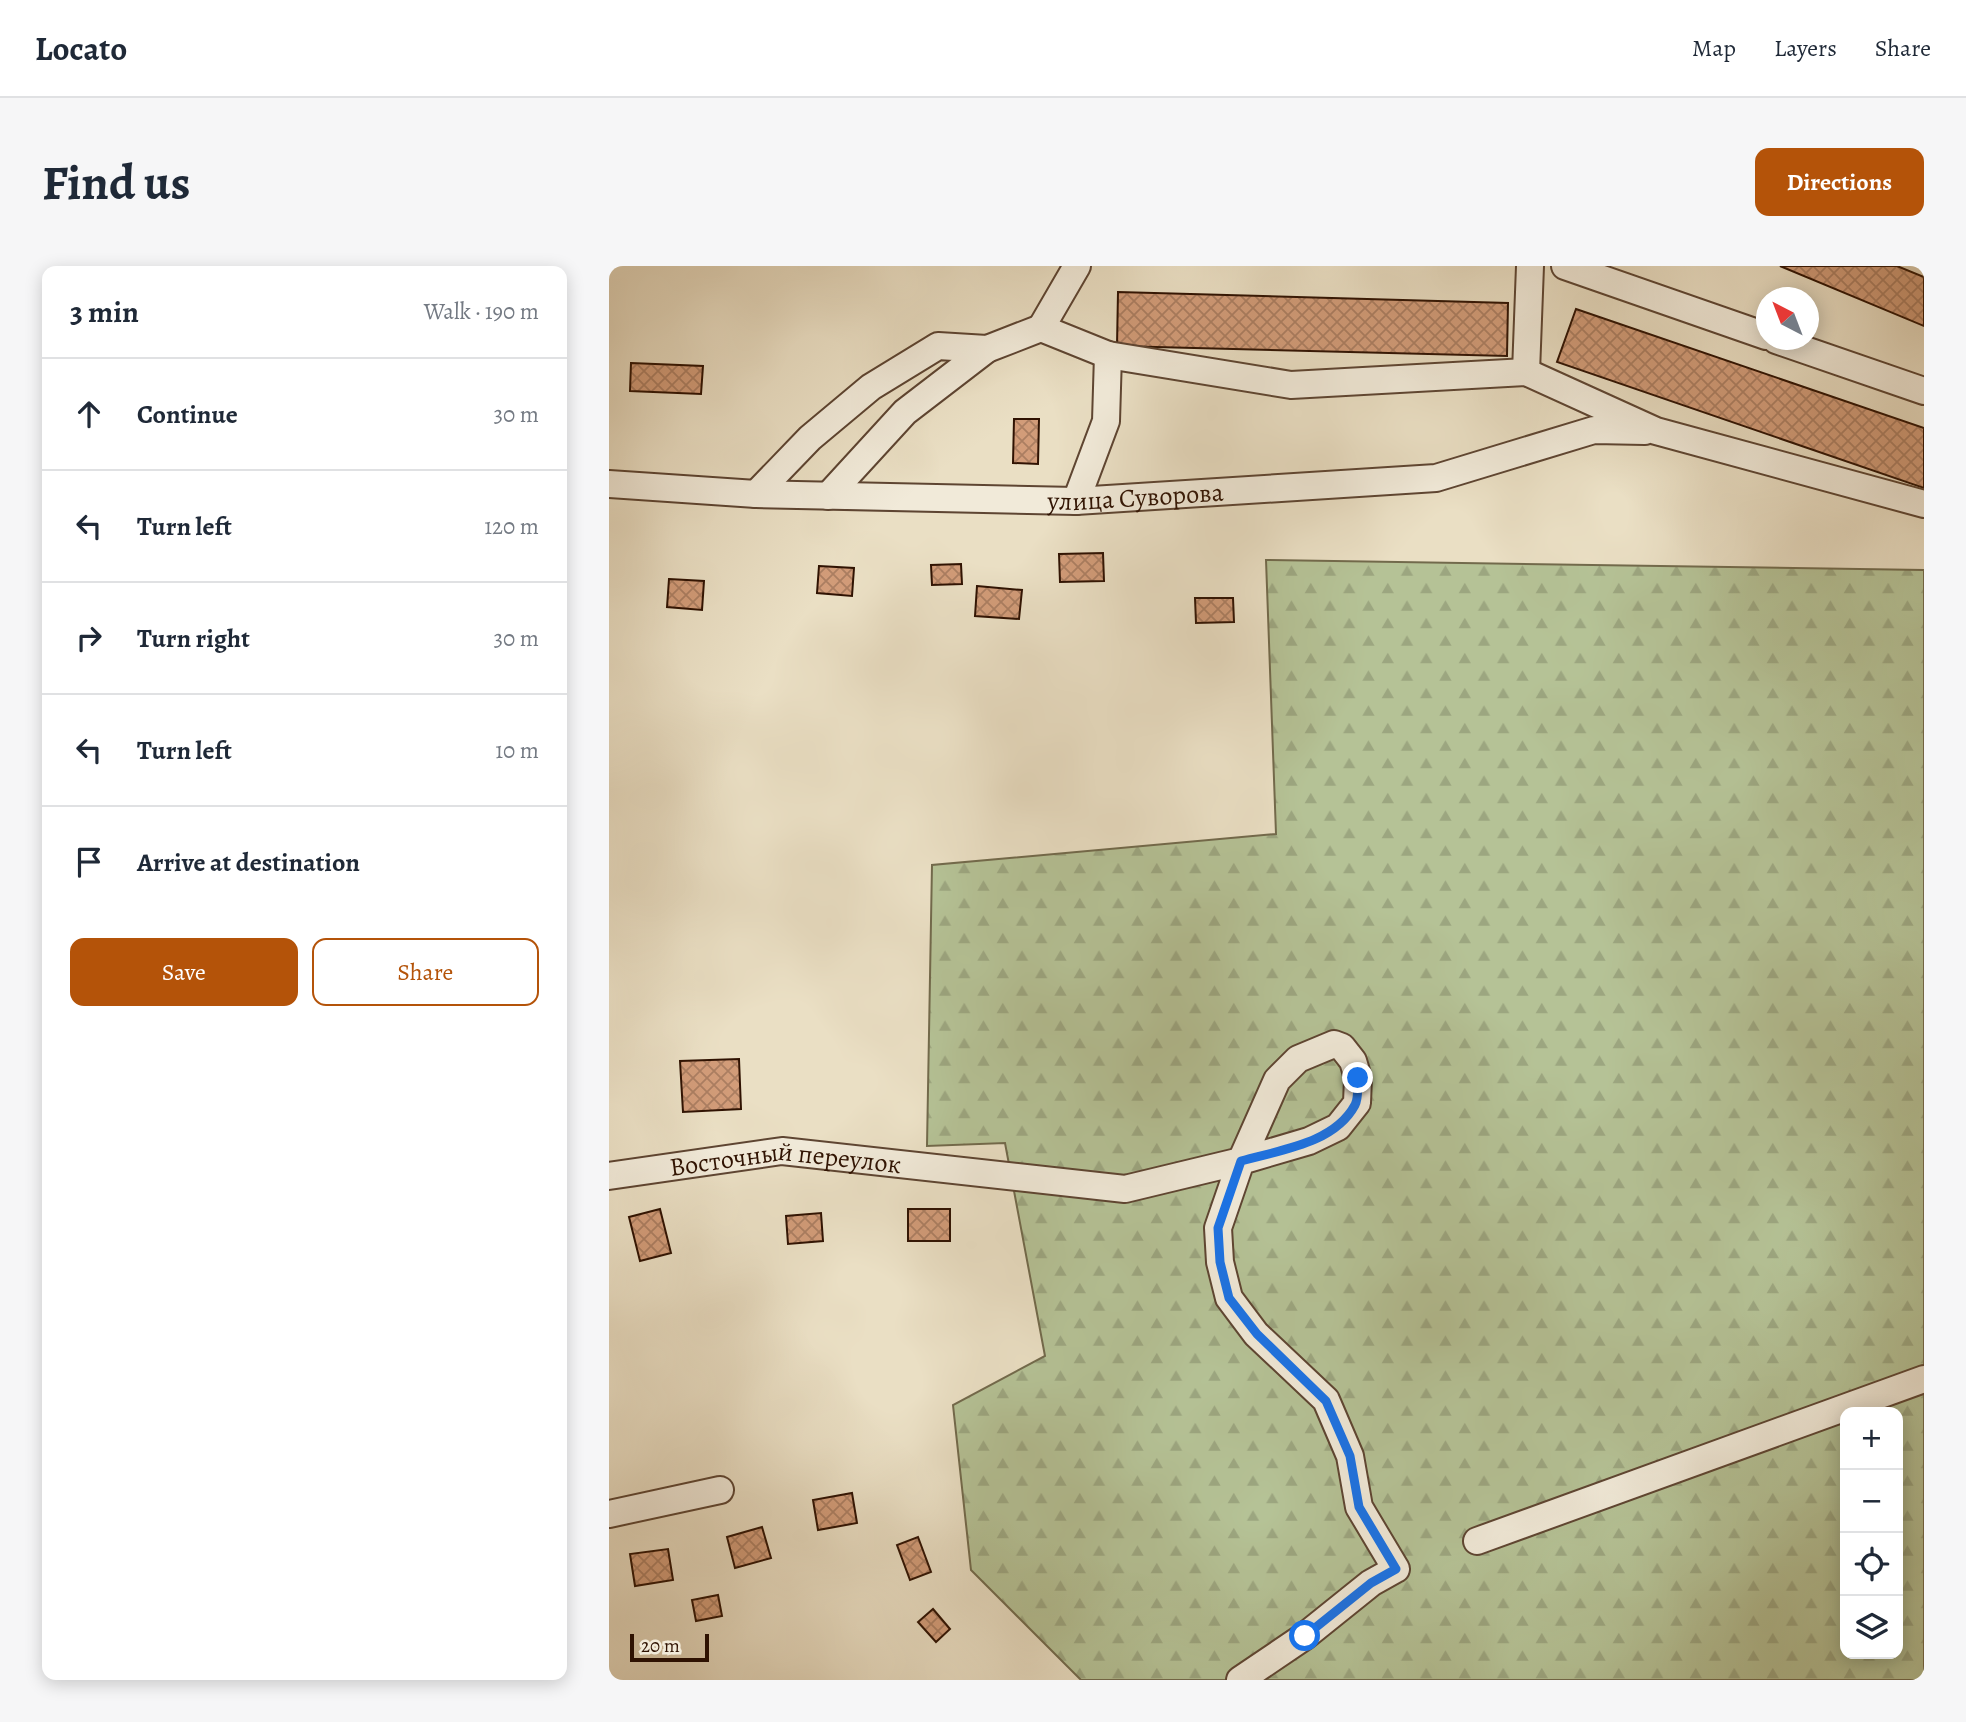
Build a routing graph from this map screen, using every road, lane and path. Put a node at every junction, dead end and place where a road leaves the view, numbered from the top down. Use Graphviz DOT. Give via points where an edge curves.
graph roads {
  1 [pos="1077,266"];
  2 [pos="1530,266"];
  3 [pos="1565,266"];
  4 [pos="1041,328"];
  5 [pos="1756,333"];
  6 [pos="986,349"];
  7 [pos="1805,350"];
  8 [pos="1108,355"];
  9 [pos="1526,372"];
  10 [pos="1924,391"];
  11 [pos="1656,431"];
  12 [pos="609,484"];
  13 [pos="756,494"];
  14 [pos="828,496"];
  15 [pos="1076,501"];
  16 [pos="1924,504"];
  17 [pos="1241,1161"];
  18 [pos="609,1176"];
  19 [pos="1924,1378"];
  20 [pos="720,1490"];
  21 [pos="609,1514"];
  22 [pos="1478,1541"];
  23 [pos="1240,1680"];
  1 -- 4 [label="street"];
  2 -- 9 [label="street"];
  3 -- 5 [label="street"];
  4 -- 6 [label="street"];
  4 -- 8 [label="street"];
  6 -- 13 [label="street" via="938,346 871,387 810,438"];
  6 -- 14 [label="street" via="905,412"];
  7 -- 10 [label="street"];
  8 -- 9 [label="street" via="1291,385"];
  8 -- 15 [label="street" via="1106,421"];
  9 -- 11 [label="street"];
  11 -- 15 [label="street, улица Суворова" via="1594,430 1436,478"];
  11 -- 16 [label="street"];
  12 -- 13 [label="street, улица Суворова"];
  13 -- 14 [label="street, улица Суворова"];
  14 -- 15 [label="street, улица Суворова"];
  17 -- 17 [label="street" via="1309,1141 1338,1127 1357,1103 1358,1078 1342,1047 1334,1044 1298,1059 1277,1080"];
  17 -- 18 [label="street, Восточный переулок" via="1125,1189 782,1150"];
  17 -- 23 [label="street" via="1218,1228 1229,1298 1257,1334 1326,1401 1350,1456 1359,1507 1396,1569"];
  19 -- 22 [label="street"];
  20 -- 21 [label="street"];
}
